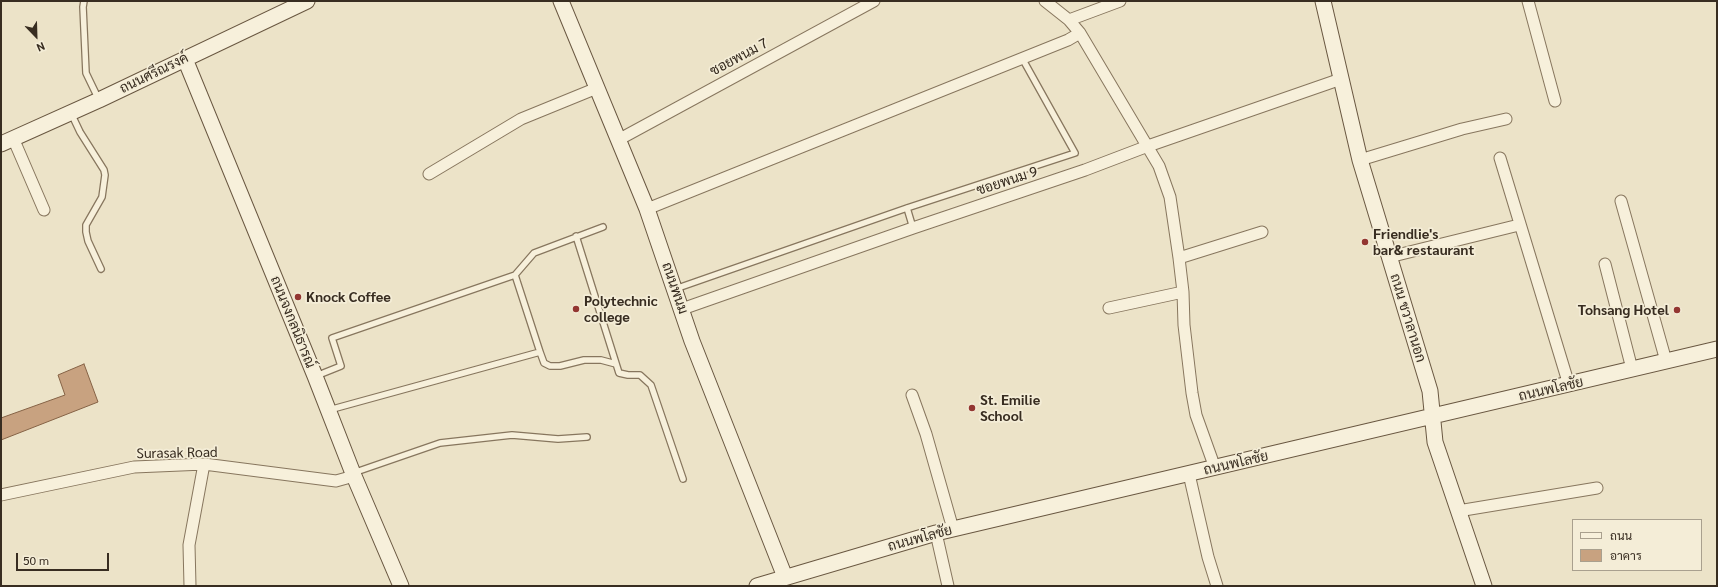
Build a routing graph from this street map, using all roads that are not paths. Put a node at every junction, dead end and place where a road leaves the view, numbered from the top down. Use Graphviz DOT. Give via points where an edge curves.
graph roads {
  1 [pos="84,1"];
  2 [pos="307,1"];
  3 [pos="561,1"];
  4 [pos="874,1"];
  5 [pos="1045,1"];
  6 [pos="1120,1"];
  7 [pos="1323,1"];
  8 [pos="1528,1"];
  9 [pos="1069,20"];
  10 [pos="1080,33"];
  11 [pos="1022,58"];
  12 [pos="185,59"];
  13 [pos="1341,79"];
  14 [pos="597,88"];
  15 [pos="99,100"];
  16 [pos="1555,101"];
  17 [pos="71,113"];
  18 [pos="1506,119"];
  19 [pos="618,140"];
  20 [pos="7,141"];
  21 [pos="1148,146"];
  22 [pos="1500,158"];
  23 [pos="1360,160"];
  24 [pos="430,174"];
  25 [pos="1621,201"];
  26 [pos="907,208"];
  27 [pos="647,209"];
  28 [pos="44,210"];
  29 [pos="1519,225"];
  30 [pos="603,227"];
  31 [pos="913,228"];
  32 [pos="1262,232"];
  33 [pos="576,236"];
  34 [pos="1389,257"];
  35 [pos="1179,258"];
  36 [pos="1605,264"];
  37 [pos="102,268"];
  38 [pos="515,275"];
  39 [pos="675,289"];
  40 [pos="1183,292"];
  41 [pos="1109,308"];
  42 [pos="682,309"];
  43 [pos="1717,349"];
  44 [pos="540,352"];
  45 [pos="1666,361"];
  46 [pos="616,364"];
  47 [pos="1632,369"];
  48 [pos="315,376"];
  49 [pos="1568,385"];
  50 [pos="912,395"];
  51 [pos="329,410"];
  52 [pos="1433,416"];
  53 [pos="587,437"];
  54 [pos="204,464"];
  55 [pos="1215,468"];
  56 [pos="353,474"];
  57 [pos="1189,474"];
  58 [pos="683,479"];
  59 [pos="1597,488"];
  60 [pos="1,495"];
  61 [pos="1458,511"];
  62 [pos="953,529"];
  63 [pos="936,533"];
  64 [pos="785,577"];
  65 [pos="190,586"];
  66 [pos="401,586"];
  67 [pos="756,586"];
  68 [pos="948,586"];
  69 [pos="1217,586"];
  70 [pos="1484,586"];
  1 -- 15 [label="lane" via="86,73"];
  2 -- 12 [label="street, ถนนศรีณรงค์"];
  3 -- 14 [label="street, ถนนพนม"];
  4 -- 19 [label="street, ซอยพนม 7"];
  5 -- 9 [label="street"];
  6 -- 9 [label="street"];
  7 -- 13 [label="street, ถนน ชวาลานอก"];
  8 -- 16 [label="street"];
  9 -- 10 [label="street"];
  10 -- 11 [label="street"];
  10 -- 21 [label="street"];
  11 -- 26 [label="lane" via="1075,153"];
  11 -- 27 [label="street"];
  12 -- 15 [label="street, ถนนศรีณรงค์"];
  12 -- 48 [label="street, ถนนจงกลนิธารณ์"];
  13 -- 21 [label="street, ซอยพนม 9"];
  13 -- 23 [label="street, ถนน ชวาลานอก"];
  14 -- 19 [label="street, ถนนพนม"];
  14 -- 24 [label="street" via="521,119"];
  15 -- 17 [label="street, ถนนศรีณรงค์"];
  17 -- 20 [label="street, ถนนศรีณรงค์"];
  17 -- 37 [label="lane" via="105,175 102,197 86,225 88,240"];
  18 -- 23 [label="street" via="1462,128"];
  19 -- 27 [label="street, ถนนพนม"];
  20 -- 28 [label="street"];
  21 -- 31 [label="street, ซอยพนม 9" via="1086,170"];
  21 -- 35 [label="street" via="1159,166 1170,197"];
  22 -- 29 [label="street"];
  23 -- 34 [label="street, ถนน ชวาลานอก"];
  25 -- 45 [label="street"];
  26 -- 31 [label="lane"];
  26 -- 39 [label="lane"];
  27 -- 39 [label="street, ถนนพนม"];
  29 -- 34 [label="street"];
  29 -- 49 [label="street"];
  30 -- 33 [label="lane"];
  31 -- 42 [label="street, ซอยพนม 9"];
  32 -- 35 [label="street"];
  33 -- 38 [label="lane" via="534,253"];
  33 -- 46 [label="lane"];
  34 -- 52 [label="street, ถนน ชวาลานอก" via="1430,391"];
  35 -- 40 [label="street"];
  36 -- 47 [label="street"];
  38 -- 44 [label="lane"];
  38 -- 48 [label="lane" via="332,338 341,366"];
  39 -- 42 [label="street, ถนนพนม"];
  40 -- 41 [label="street"];
  40 -- 55 [label="street" via="1184,325 1196,415"];
  42 -- 64 [label="street, ถนนพนม" via="692,341"];
  43 -- 45 [label="street, ถนนพโลชัย"];
  44 -- 46 [label="lane" via="544,363 550,366 584,360 601,360"];
  44 -- 51 [label="lane"];
  45 -- 47 [label="street, ถนนพโลชัย"];
  46 -- 58 [label="lane" via="619,373 640,375 651,385"];
  47 -- 49 [label="street, ถนนพโลชัย"];
  48 -- 51 [label="street, ถนนจงกลนิธารณ์"];
  49 -- 52 [label="street, ถนนพโลชัย"];
  50 -- 62 [label="street"];
  51 -- 56 [label="street, ถนนจงกลนิธารณ์"];
  52 -- 55 [label="street, ถนนพโลชัย"];
  52 -- 61 [label="street, ถนน ชวาลานอก" via="1435,442"];
  53 -- 56 [label="lane" via="558,439 512,434 440,443"];
  54 -- 56 [label="street, Surasak Road" via="336,481"];
  54 -- 60 [label="street, Surasak Road" via="134,467"];
  54 -- 65 [label="street" via="189,545"];
  55 -- 57 [label="street, ถนนพโลชัย"];
  56 -- 66 [label="street, ถนนจงกลนิธารณ์"];
  57 -- 62 [label="street, ถนนพโลชัย"];
  57 -- 69 [label="street"];
  59 -- 61 [label="street"];
  61 -- 70 [label="street, ถนน ชวาลานอก"];
  62 -- 63 [label="street, ถนนพโลชัย"];
  63 -- 64 [label="street, ถนนพโลชัย"];
  63 -- 68 [label="street"];
  64 -- 67 [label="street, ถนนพโลชัย"];
}
